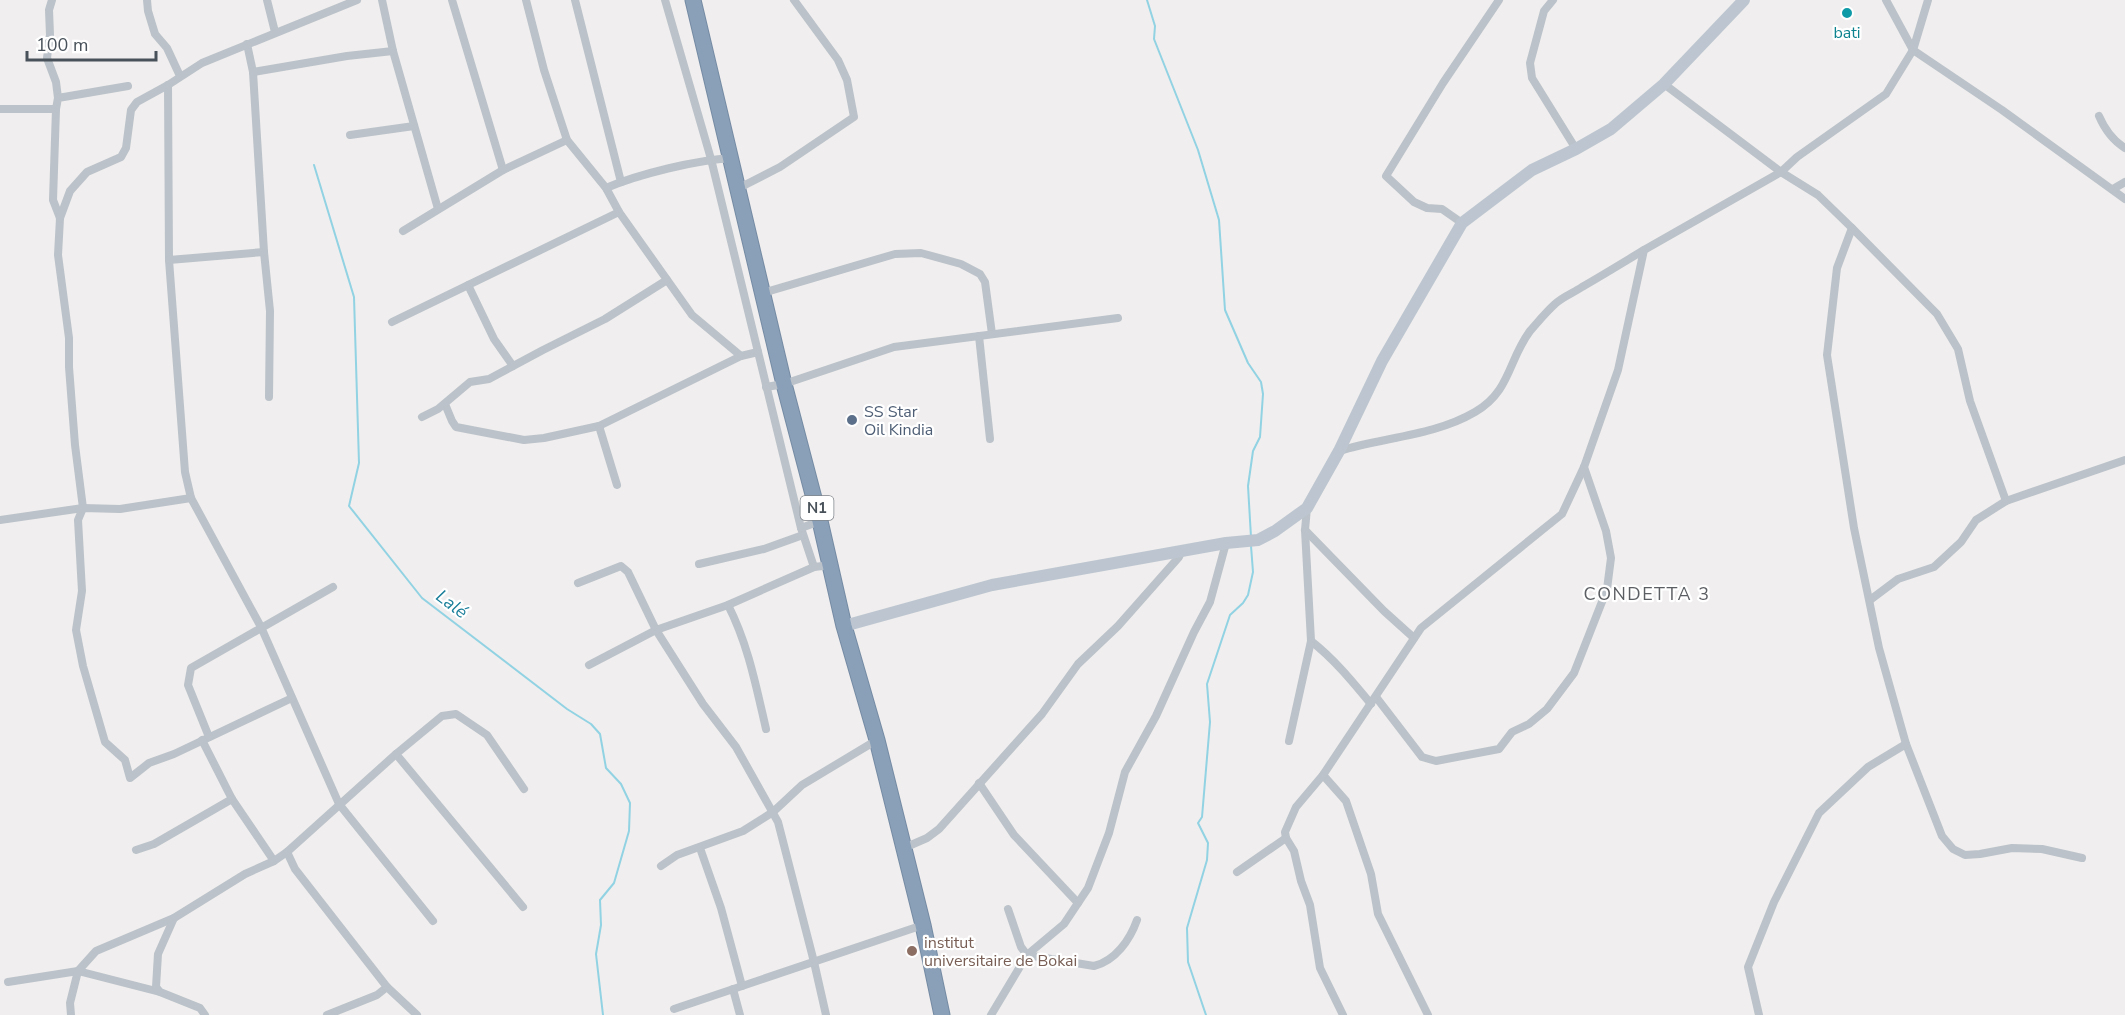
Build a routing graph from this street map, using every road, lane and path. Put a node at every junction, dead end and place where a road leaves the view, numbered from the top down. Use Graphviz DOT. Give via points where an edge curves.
graph roads {
  1 [pos="52,0"];
  2 [pos="147,0"];
  3 [pos="267,0"];
  4 [pos="357,0"];
  5 [pos="382,0"];
  6 [pos="452,0"];
  7 [pos="526,0"];
  8 [pos="575,0"];
  9 [pos="665,0"];
  10 [pos="693,0"];
  11 [pos="794,0"];
  12 [pos="1499,0"];
  13 [pos="1553,0"];
  14 [pos="1744,0"];
  15 [pos="1886,0"];
  16 [pos="1928,0"];
  17 [pos="275,32"];
  18 [pos="247,44"];
  19 [pos="1913,50"];
  20 [pos="393,51"];
  21 [pos="253,72"];
  22 [pos="180,76"];
  23 [pos="1664,84"];
  24 [pos="168,85"];
  25 [pos="128,86"];
  26 [pos="58,98"];
  27 [pos="0,109"];
  28 [pos="56,109"];
  29 [pos="2099,116"];
  30 [pos="414,126"];
  31 [pos="350,135"];
  32 [pos="567,140"];
  33 [pos="2125,148"];
  34 [pos="1576,149"];
  35 [pos="732,158"];
  36 [pos="711,159"];
  37 [pos="503,170"];
  38 [pos="1781,172"];
  39 [pos="621,182"];
  40 [pos="2125,182"];
  41 [pos="606,188"];
  42 [pos="738,188"];
  43 [pos="2113,189"];
  44 [pos="2125,199"];
  45 [pos="438,209"];
  46 [pos="619,212"];
  47 [pos="60,218"];
  48 [pos="1462,223"];
  49 [pos="1852,228"];
  50 [pos="403,231"];
  51 [pos="1644,250"];
  52 [pos="264,252"];
  53 [pos="169,260"];
  54 [pos="668,280"];
  55 [pos="468,285"];
  56 [pos="763,293"];
  57 [pos="1118,318"];
  58 [pos="392,322"];
  59 [pos="992,334"];
  60 [pos="979,336"];
  61 [pos="758,352"];
  62 [pos="741,356"];
  63 [pos="513,366"];
  64 [pos="784,384"];
  65 [pos="766,387"];
  66 [pos="269,397"];
  67 [pos="445,404"];
  68 [pos="422,417"];
  69 [pos="599,426"];
  70 [pos="990,439"];
  71 [pos="1339,451"];
  72 [pos="2125,459"];
  73 [pos="1584,467"];
  74 [pos="617,484"];
  75 [pos="191,498"];
  76 [pos="2006,501"];
  77 [pos="83,508"];
  78 [pos="1307,508"];
  79 [pos="0,520"];
  80 [pos="820,521"];
  81 [pos="1305,530"];
  82 [pos="802,532"];
  83 [pos="1226,543"];
  84 [pos="1182,550"];
  85 [pos="699,564"];
  86 [pos="831,565"];
  87 [pos="814,567"];
  88 [pos="578,584"];
  89 [pos="333,587"];
  90 [pos="1870,600"];
  91 [pos="728,605"];
  92 [pos="844,626"];
  93 [pos="261,627"];
  94 [pos="656,630"];
  95 [pos="1414,638"];
  96 [pos="1311,641"];
  97 [pos="589,665"];
  98 [pos="292,699"];
  99 [pos="1373,701"];
  100 [pos="766,729"];
  101 [pos="206,739"];
  102 [pos="878,740"];
  103 [pos="1289,741"];
  104 [pos="1906,744"];
  105 [pos="396,754"];
  106 [pos="1323,775"];
  107 [pos="979,783"];
  108 [pos="524,789"];
  109 [pos="232,800"];
  110 [pos="339,804"];
  111 [pos="773,812"];
  112 [pos="1286,838"];
  113 [pos="700,848"];
  114 [pos="904,848"];
  115 [pos="136,850"];
  116 [pos="287,852"];
  117 [pos="2082,858"];
  118 [pos="274,861"];
  119 [pos="661,866"];
  120 [pos="1237,872"];
  121 [pos="1078,903"];
  122 [pos="523,907"];
  123 [pos="1008,909"];
  124 [pos="174,918"];
  125 [pos="1137,920"];
  126 [pos="433,921"];
  127 [pos="923,926"];
  128 [pos="1027,955"];
  129 [pos="814,962"];
  130 [pos="78,971"];
  131 [pos="8,982"];
  132 [pos="387,987"];
  133 [pos="737,987"];
  134 [pos="160,992"];
  135 [pos="674,1009"];
  136 [pos="71,1015"];
  137 [pos="205,1015"];
  138 [pos="327,1015"];
  139 [pos="417,1015"];
  140 [pos="740,1015"];
  141 [pos="826,1015"];
  142 [pos="942,1015"];
  143 [pos="991,1015"];
  144 [pos="1343,1015"];
  145 [pos="1428,1015"];
  146 [pos="1759,1015"];
  1 -- 26 [label="street" via="47,58"];
  2 -- 22 [label="street" via="155,34 167,48"];
  3 -- 17 [label="street"];
  4 -- 17 [label="street"];
  5 -- 20 [label="street"];
  6 -- 37 [label="street"];
  7 -- 32 [label="street"];
  8 -- 39 [label="street"];
  9 -- 36 [label="street"];
  10 -- 35 [label="highway, N1"];
  11 -- 42 [label="street" via="838,60 847,80 854,117 780,167"];
  12 -- 48 [label="street" via="1386,176 1414,202 1442,209"];
  13 -- 34 [label="street" via="1544,12 1530,63 1532,78"];
  14 -- 23 [label="street"];
  15 -- 19 [label="street"];
  16 -- 19 [label="street"];
  17 -- 18 [label="street"];
  18 -- 21 [label="street"];
  18 -- 22 [label="street"];
  19 -- 38 [label="street" via="1886,94"];
  19 -- 43 [label="street"];
  20 -- 21 [label="street"];
  20 -- 30 [label="street"];
  21 -- 52 [label="street"];
  22 -- 24 [label="street"];
  23 -- 34 [label="street" via="1611,129"];
  23 -- 38 [label="street"];
  24 -- 47 [label="street" via="137,102 131,110 126,148 121,157 87,172 70,192"];
  24 -- 53 [label="street"];
  25 -- 26 [label="street"];
  26 -- 28 [label="street"];
  27 -- 28 [label="street"];
  28 -- 47 [label="street" via="53,200"];
  29 -- 33 [label="street" via="2105,130"];
  30 -- 31 [label="street"];
  30 -- 45 [label="street"];
  32 -- 37 [label="street"];
  32 -- 41 [label="street"];
  34 -- 48 [label="street" via="1532,170"];
  35 -- 36 [label="street"];
  35 -- 42 [label="highway, N1"];
  36 -- 39 [label="street"];
  36 -- 61 [label="street"];
  37 -- 45 [label="street"];
  38 -- 49 [label="street" via="1818,195"];
  38 -- 51 [label="street"];
  39 -- 41 [label="street"];
  40 -- 43 [label="street"];
  41 -- 46 [label="street"];
  42 -- 56 [label="highway, N1"];
  43 -- 44 [label="street"];
  45 -- 50 [label="street"];
  46 -- 54 [label="street"];
  46 -- 55 [label="street"];
  47 -- 77 [label="street" via="58,255"];
  48 -- 71 [label="street" via="1382,361"];
  49 -- 76 [label="street" via="1937,314 1958,349 1970,401"];
  49 -- 90 [label="street" via="1837,268 1827,356 1854,528"];
  51 -- 71 [label="street" via="1556,303 1516,352 1501,390 1476,412 1414,434"];
  51 -- 73 [label="street" via="1618,370"];
  52 -- 53 [label="street"];
  52 -- 66 [label="street" via="270,311"];
  53 -- 75 [label="street" via="185,472"];
  54 -- 62 [label="street" via="692,315"];
  54 -- 63 [label="street" via="605,320"];
  55 -- 58 [label="street"];
  55 -- 63 [label="street" via="494,339"];
  56 -- 59 [label="street" via="895,254 921,253 961,264 980,274 985,282"];
  56 -- 64 [label="highway, N1"];
  57 -- 59 [label="street"];
  59 -- 60 [label="street"];
  60 -- 64 [label="street" via="894,347"];
  60 -- 70 [label="street"];
  61 -- 62 [label="street"];
  61 -- 65 [label="street"];
  62 -- 69 [label="street"];
  63 -- 67 [label="street" via="489,379 471,382"];
  64 -- 65 [label="street"];
  64 -- 80 [label="highway, N1"];
  65 -- 82 [label="street"];
  67 -- 68 [label="street"];
  67 -- 69 [label="street" via="456,427 524,440"];
  69 -- 74 [label="street"];
  71 -- 78 [label="street"];
  72 -- 76 [label="street"];
  73 -- 95 [label="street" via="1562,514 1421,628"];
  73 -- 99 [label="street" via="1606,531 1611,558 1607,589 1574,673 1547,709 1512,732 1499,749 1436,761 1422,757"];
  75 -- 77 [label="street" via="120,509"];
  75 -- 93 [label="street"];
  76 -- 90 [label="street" via="1976,520 1961,542 1934,567 1898,579"];
  77 -- 79 [label="street"];
  77 -- 101 [label="street" via="78,520 82,591 76,630 105,742 125,760 130,778 148,763"];
  78 -- 81 [label="street"];
  78 -- 83 [label="street" via="1275,531 1252,540"];
  80 -- 82 [label="street"];
  80 -- 86 [label="highway, N1"];
  81 -- 95 [label="street"];
  81 -- 96 [label="street"];
  82 -- 85 [label="street" via="764,549"];
  82 -- 87 [label="street"];
  83 -- 84 [label="street"];
  83 -- 121 [label="street" via="1210,602 1152,725 1125,772 1109,832 1088,888"];
  84 -- 92 [label="street" via="992,585"];
  84 -- 107 [label="street" via="1118,626 1078,664 1042,714"];
  86 -- 87 [label="street"];
  86 -- 92 [label="highway, N1"];
  87 -- 91 [label="street"];
  88 -- 94 [label="street" via="621,566 628,572"];
  89 -- 93 [label="street"];
  90 -- 104 [label="street"];
  91 -- 94 [label="street"];
  91 -- 100 [label="street" via="740,628"];
  92 -- 102 [label="highway, N1"];
  93 -- 98 [label="street"];
  93 -- 101 [label="street" via="191,668 188,685"];
  94 -- 97 [label="street"];
  94 -- 111 [label="street" via="736,747"];
  95 -- 99 [label="street"];
  96 -- 99 [label="street"];
  96 -- 103 [label="street"];
  98 -- 101 [label="street"];
  98 -- 110 [label="street"];
  99 -- 106 [label="street"];
  101 -- 109 [label="street"];
  102 -- 111 [label="street" via="802,785"];
  102 -- 114 [label="highway, N1"];
  104 -- 117 [label="street" via="1942,836 1953,849 1965,855 2012,848 2043,849"];
  104 -- 146 [label="street" via="1868,767 1819,813 1774,902 1748,967"];
  105 -- 108 [label="street" via="442,716 456,714 487,735"];
  105 -- 110 [label="street"];
  105 -- 122 [label="street"];
  106 -- 112 [label="street" via="1296,807"];
  106 -- 145 [label="street" via="1346,801 1371,874 1378,914"];
  107 -- 114 [label="street" via="939,829"];
  107 -- 121 [label="street" via="1014,836"];
  109 -- 115 [label="street"];
  109 -- 118 [label="street"];
  110 -- 116 [label="street"];
  110 -- 126 [label="street"];
  111 -- 113 [label="street" via="743,831"];
  111 -- 129 [label="street"];
  112 -- 120 [label="street"];
  112 -- 144 [label="street" via="1294,851 1310,904 1320,968"];
  113 -- 119 [label="street" via="677,855"];
  113 -- 133 [label="street" via="721,908"];
  114 -- 127 [label="highway, N1"];
  116 -- 118 [label="street"];
  116 -- 132 [label="street" via="295,869"];
  118 -- 124 [label="street" via="245,874"];
  121 -- 128 [label="street" via="1064,924"];
  123 -- 128 [label="street"];
  124 -- 130 [label="street" via="96,951"];
  124 -- 134 [label="street" via="158,954 156,987"];
  125 -- 128 [label="street" via="1132,936 1104,963 1094,966"];
  127 -- 129 [label="street"];
  127 -- 142 [label="highway, N1"];
  128 -- 143 [label="street"];
  129 -- 133 [label="street"];
  129 -- 141 [label="street"];
  130 -- 131 [label="street"];
  130 -- 134 [label="street"];
  130 -- 136 [label="street"];
  132 -- 138 [label="street" via="377,995"];
  132 -- 139 [label="street"];
  133 -- 135 [label="street"];
  133 -- 140 [label="street"];
  134 -- 137 [label="street" via="200,1008"];
}
